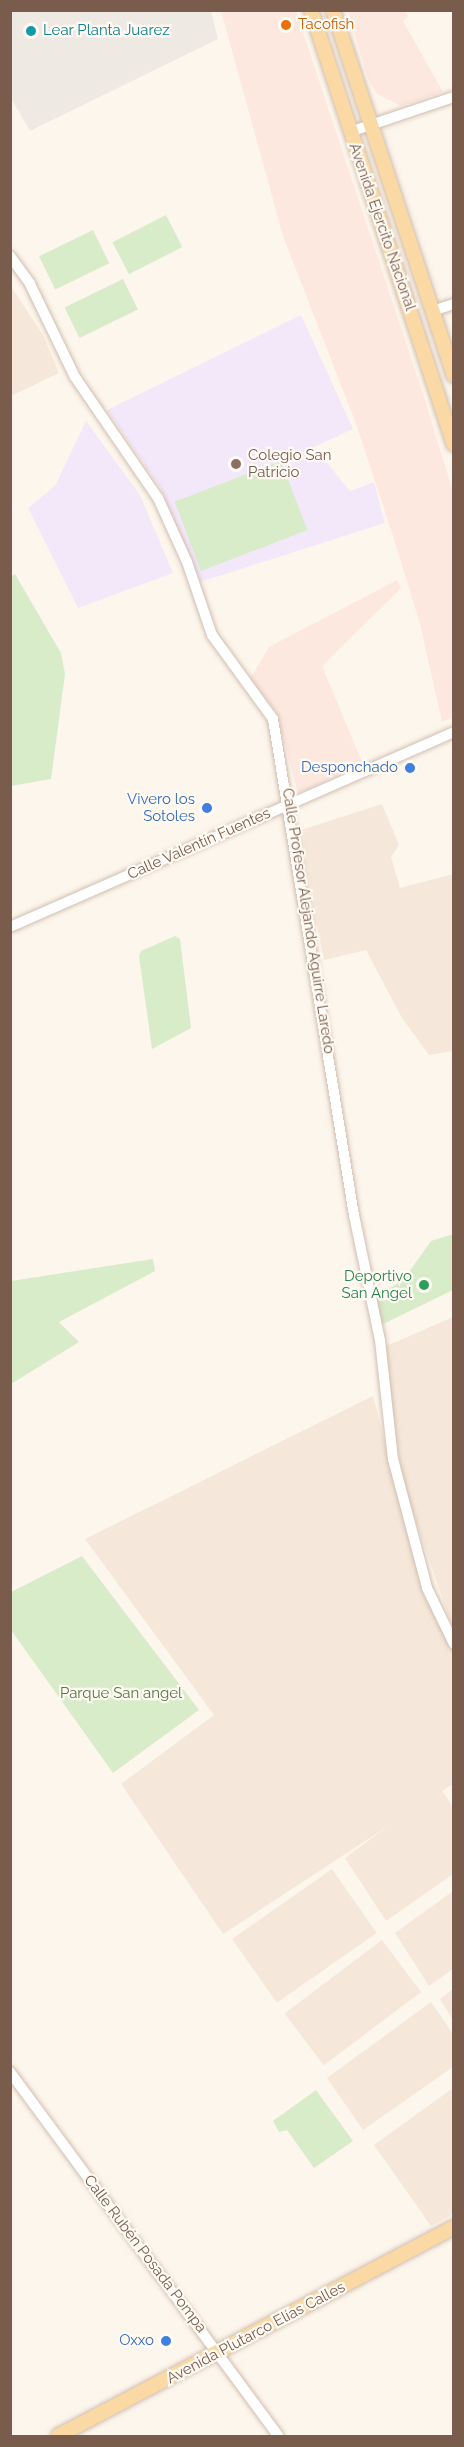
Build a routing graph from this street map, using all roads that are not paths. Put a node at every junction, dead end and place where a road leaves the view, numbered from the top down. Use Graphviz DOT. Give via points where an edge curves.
graph roads {
  1 [pos="311,10"];
  2 [pos="333,10"];
  3 [pos="453,97"];
  4 [pos="372,127"];
  5 [pos="350,132"];
  6 [pos="10,256"];
  7 [pos="453,304"];
  8 [pos="432,311"];
  9 [pos="453,375"];
  10 [pos="453,444"];
  11 [pos="453,732"];
  12 [pos="289,805"];
  13 [pos="10,927"];
  14 [pos="453,1644"];
  15 [pos="10,2072"];
  16 [pos="453,2227"];
  17 [pos="219,2353"];
  18 [pos="58,2436"];
  19 [pos="278,2436"];
  1 -- 5 [label="main road, Avenida Ejercito Nacional"];
  2 -- 4 [label="main road, Avenida Ejercito Nacional"];
  3 -- 4 [label="street"];
  4 -- 5 [label="street"];
  4 -- 8 [label="main road, Avenida Ejercito Nacional"];
  5 -- 10 [label="main road, Avenida Ejercito Nacional"];
  6 -- 12 [label="street, Calle Profesor Alejando Aguirre Laredo" via="30,284 80,386 158,498 187,562 212,635 268,709 279,741"];
  7 -- 8 [label="street"];
  8 -- 9 [label="main road, Avenida Ejercito Nacional"];
  11 -- 12 [label="street, Calle Valentín Fuentes"];
  12 -- 13 [label="street, Calle Valentín Fuentes"];
  12 -- 14 [label="street, Calle Profesor Alejando Aguirre Laredo" via="354,1215 380,1340 393,1459 427,1588"];
  15 -- 17 [label="street, Calle Rubén Posada Pompa"];
  16 -- 17 [label="main road, Avenida Plutarco Elías Calles"];
  17 -- 18 [label="main road, Avenida Plutarco Elías Calles"];
  17 -- 19 [label="street, Calle Rubén Posada Pompa"];
}
